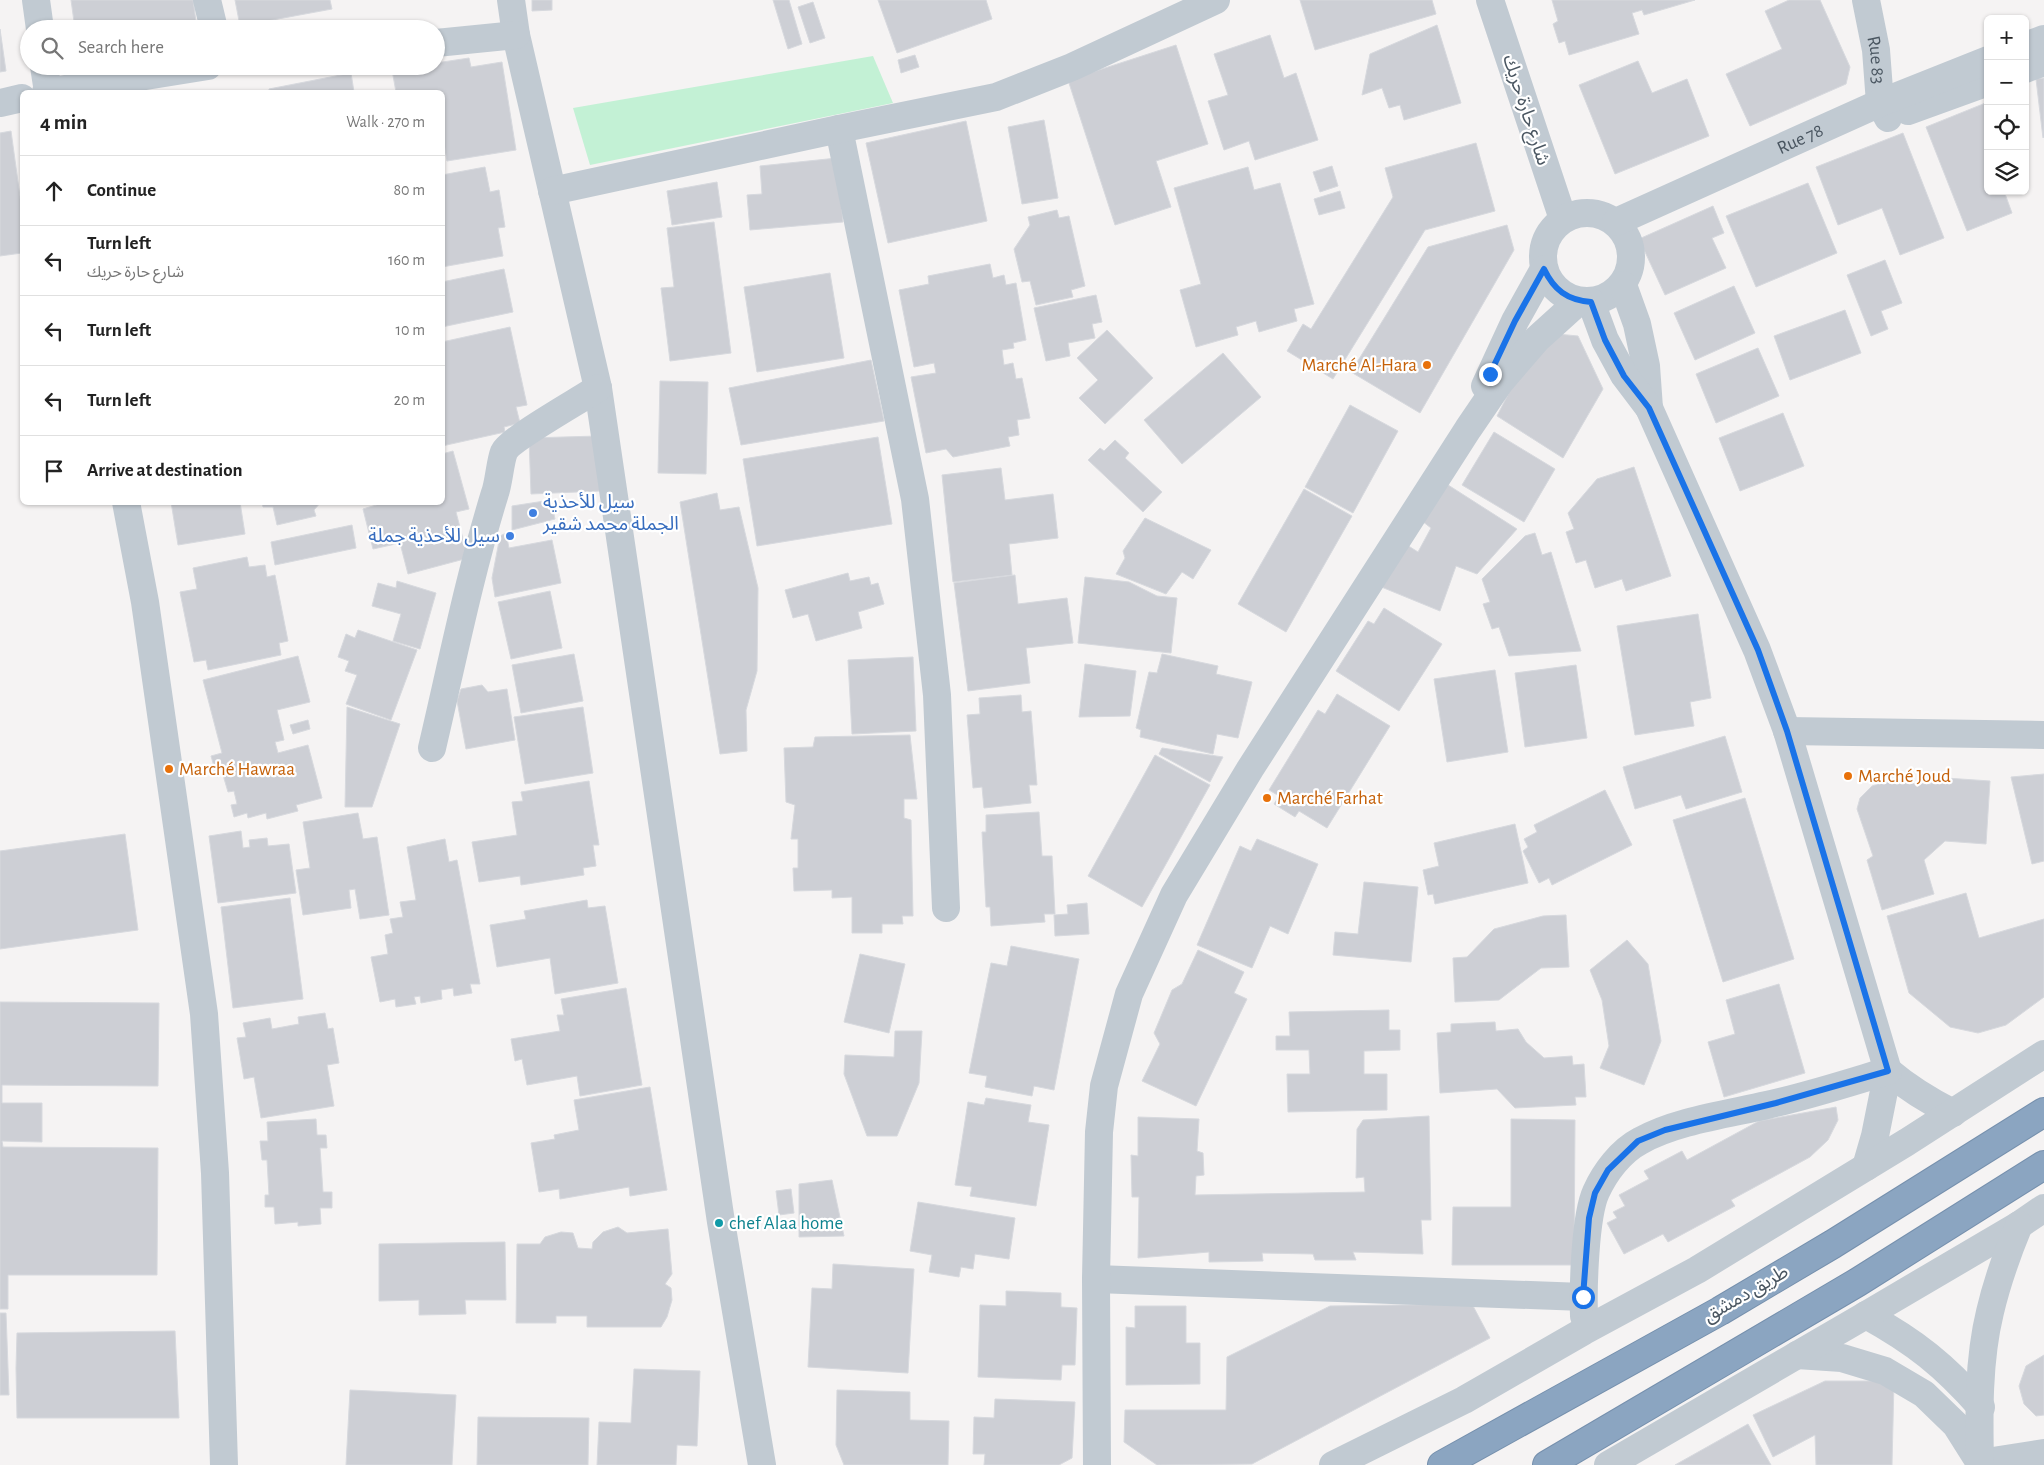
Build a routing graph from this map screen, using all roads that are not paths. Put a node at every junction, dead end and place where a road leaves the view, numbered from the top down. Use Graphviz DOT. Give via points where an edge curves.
graph roads {
  1 [pos="36,0"];
  2 [pos="207,0"];
  3 [pos="511,0"];
  4 [pos="1216,0"];
  5 [pos="1490,0"];
  6 [pos="1866,0"];
  7 [pos="39,20"];
  8 [pos="212,20"];
  9 [pos="516,35"];
  10 [pos="2044,39"];
  11 [pos="445,42"];
  12 [pos="2029,45"];
  13 [pos="1984,62"];
  14 [pos="2044,62"];
  15 [pos="2029,68"];
  16 [pos="45,75"];
  17 [pos="152,75"];
  18 [pos="1984,83"];
  19 [pos="47,90"];
  20 [pos="59,90"];
  21 [pos="20,98"];
  22 [pos="0,103"];
  23 [pos="1884,111"];
  24 [pos="839,129"];
  25 [pos="552,191"];
  26 [pos="1563,219"];
  27 [pos="1621,230"];
  28 [pos="1544,269"];
  29 [pos="1623,285"];
  30 [pos="1585,301"];
  31 [pos="598,388"];
  32 [pos="1649,408"];
  33 [pos="1468,429"];
  34 [pos="127,505"];
  35 [pos="1787,731"];
  36 [pos="2044,735"];
  37 [pos="432,748"];
  38 [pos="946,908"];
  39 [pos="2044,1054"];
  40 [pos="1888,1071"];
  41 [pos="2044,1112"];
  42 [pos="1953,1113"];
  43 [pos="2044,1165"];
  44 [pos="1866,1167"];
  45 [pos="2044,1208"];
  46 [pos="2019,1225"];
  47 [pos="1096,1279"];
  48 [pos="1583,1297"];
  49 [pos="1866,1315"];
  50 [pos="1584,1331"];
  51 [pos="1797,1355"];
  52 [pos="1981,1407"];
  53 [pos="2044,1453"];
  54 [pos="1980,1464"];
  55 [pos="224,1465"];
  56 [pos="762,1465"];
  57 [pos="1097,1465"];
  58 [pos="1333,1465"];
  59 [pos="1442,1465"];
  60 [pos="1547,1465"];
  61 [pos="1608,1465"];
  1 -- 7 [label="street"];
  2 -- 8 [label="street"];
  3 -- 9 [label="street"];
  4 -- 24 [label="street" via="1072,67 996,97"];
  5 -- 26 [label="street, شارع حارة حريك"];
  6 -- 23 [label="street, Rue 83"];
  9 -- 11 [label="street"];
  9 -- 25 [label="street"];
  10 -- 12 [label="street"];
  13 -- 23 [label="street"];
  14 -- 15 [label="street"];
  16 -- 19 [label="street"];
  17 -- 20 [label="street"];
  18 -- 23 [label="street"];
  21 -- 22 [label="street"];
  23 -- 27 [label="street"];
  24 -- 25 [label="street"];
  24 -- 38 [label="street" via="915,499 937,695"];
  25 -- 31 [label="street"];
  26 -- 27 [label="street" via="1589,212 1599,214"];
  26 -- 28 [label="street" via="1553,228 1543,247"];
  27 -- 29 [label="street" via="1631,256 1630,273"];
  28 -- 30 [label="street" via="1557,290 1567,297"];
  28 -- 33 [label="street" via="1515,321"];
  29 -- 30 [label="street" via="1614,293"];
  29 -- 32 [label="street" via="1637,324 1646,366"];
  30 -- 32 [label="street" via="1624,376"];
  30 -- 33 [label="street" via="1537,339 1500,382"];
  31 -- 37 [label="street" via="522,436 504,452 500,480 487,519"];
  31 -- 56 [label="street" via="719,1212"];
  32 -- 35 [label="street" via="1758,650"];
  33 -- 47 [label="street" via="1214,828 1174,895 1129,994 1104,1086 1099,1132"];
  34 -- 55 [label="street" via="145,602 204,1014 215,1173"];
  35 -- 36 [label="street"];
  35 -- 40 [label="street"];
  39 -- 42 [label="street"];
  40 -- 42 [label="street" via="1908,1087"];
  40 -- 44 [label="street"];
  40 -- 48 [label="street" via="1665,1130 1638,1141 1608,1170 1595,1193 1589,1218"];
  41 -- 59 [label="highway, طريق دمشق" via="1833,1244"];
  42 -- 44 [label="street"];
  43 -- 60 [label="highway" via="1858,1282"];
  44 -- 50 [label="street" via="1697,1270"];
  45 -- 46 [label="street"];
  46 -- 49 [label="street"];
  46 -- 52 [label="street" via="1989,1314 1982,1360"];
  47 -- 48 [label="street"];
  47 -- 57 [label="street"];
  48 -- 50 [label="street"];
  49 -- 51 [label="street"];
  49 -- 52 [label="street" via="1929,1354"];
  50 -- 58 [label="street" via="1464,1400"];
  51 -- 54 [label="street" via="1842,1358 1885,1371 1901,1380 1924,1394 1956,1425"];
  51 -- 61 [label="street"];
  52 -- 54 [label="street"];
  53 -- 54 [label="street"];
}
